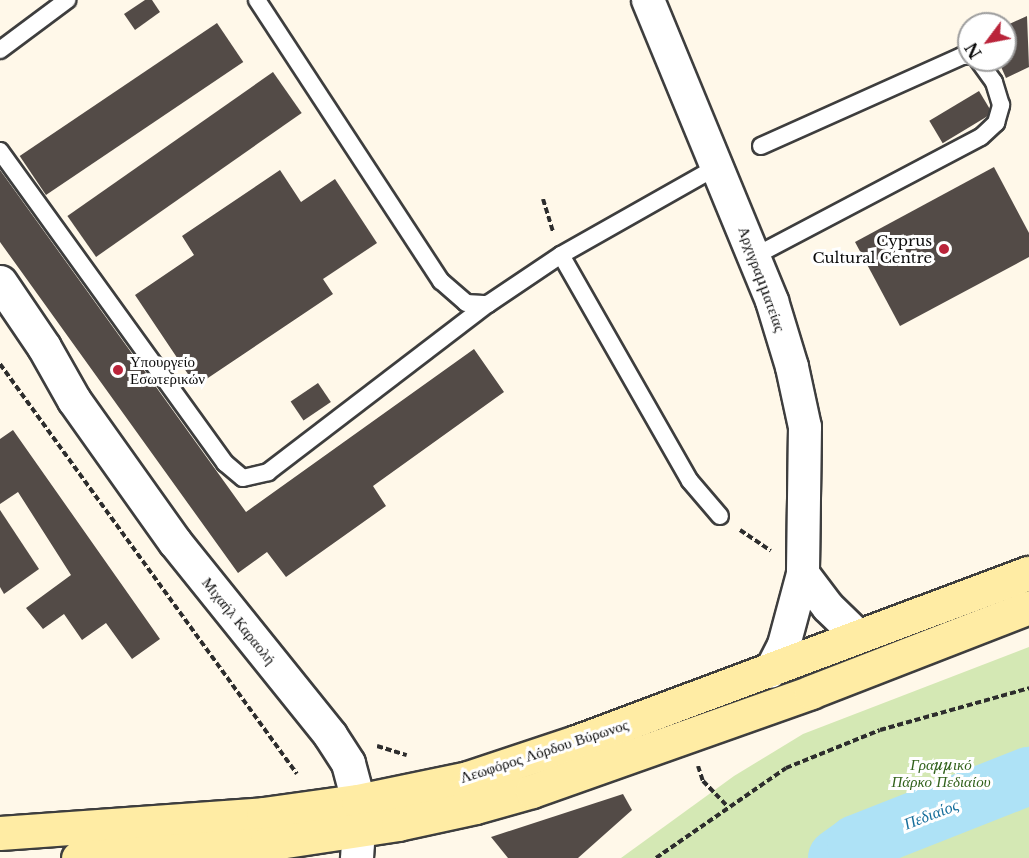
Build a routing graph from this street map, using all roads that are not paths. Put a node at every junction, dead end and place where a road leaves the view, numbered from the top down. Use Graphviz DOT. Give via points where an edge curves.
graph roads {
  1 [pos="67,0"];
  2 [pos="257,0"];
  3 [pos="648,0"];
  4 [pos="0,50"];
  5 [pos="957,58"];
  6 [pos="987,72"];
  7 [pos="760,146"];
  8 [pos="0,151"];
  9 [pos="718,166"];
  10 [pos="561,255"];
  11 [pos="755,256"];
  12 [pos="0,282"];
  13 [pos="488,304"];
  14 [pos="0,316"];
  15 [pos="74,400"];
  16 [pos="720,516"];
  17 [pos="1029,573"];
  18 [pos="803,574"];
  19 [pos="1029,607"];
  20 [pos="858,636"];
  21 [pos="770,672"];
  22 [pos="358,830"];
  23 [pos="0,833"];
  24 [pos="276,851"];
  25 [pos="78,858"];
  1 -- 4 [label="lane"];
  2 -- 13 [label="lane" via="441,281 466,303"];
  3 -- 9 [label="street, Αρχιγραμματείας"];
  5 -- 7 [label="lane"];
  6 -- 11 [label="lane" via="1001,105 996,123 981,137"];
  8 -- 13 [label="lane" via="212,445 243,478 268,471"];
  9 -- 10 [label="lane"];
  9 -- 11 [label="street, Αρχιγραμματείας"];
  10 -- 13 [label="lane"];
  10 -- 16 [label="lane" via="690,481"];
  11 -- 18 [label="street, Αρχιγραμματείας" via="792,367 805,428"];
  12 -- 15 [label="street, Μιχαήλ Καραολή"];
  14 -- 15 [label="street, Μιχαήλ Καραολή"];
  15 -- 22 [label="street, Μιχαήλ Καραολή" via="175,542 348,762"];
  17 -- 20 [label="main road, Λεωφόρος Λόρδου Βύρωνος"];
  18 -- 20 [label="street" via="828,607"];
  18 -- 21 [label="street, Αρχιγραμματείας" via="784,645"];
  19 -- 22 [label="main road, Λεωφόρος Λόρδου Βύρωνος" via="811,692 532,791 475,807"];
  20 -- 21 [label="main road, Λεωφόρος Λόρδου Βύρωνος"];
  21 -- 22 [label="main road, Λεωφόρος Λόρδου Βύρωνος" via="468,778"];
  22 -- 23 [label="main road, Λεωφόρος Λόρδου Βύρωνος" via="262,814"];
  22 -- 24 [label="main road, Λεωφόρος Λόρδου Βύρωνος"];
  24 -- 25 [label="main road, Λεωφόρος Λόρδου Βύρωνος"];
}
